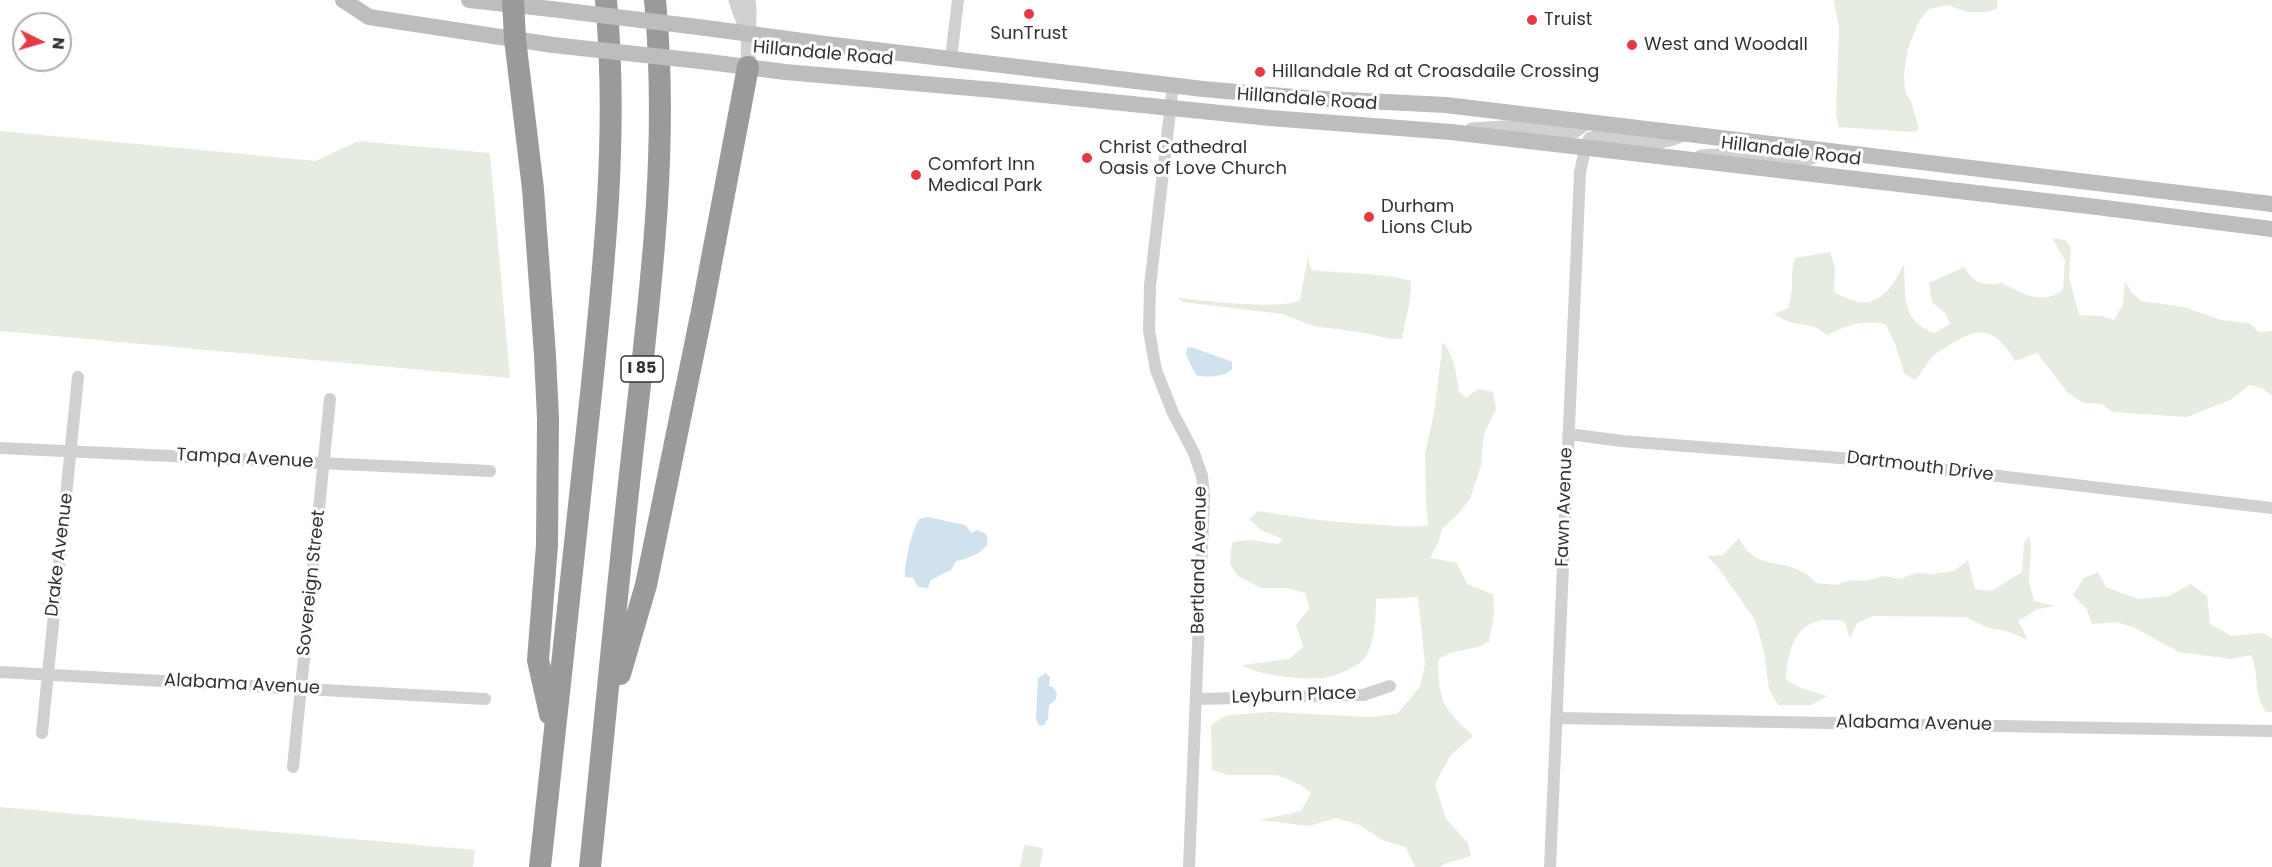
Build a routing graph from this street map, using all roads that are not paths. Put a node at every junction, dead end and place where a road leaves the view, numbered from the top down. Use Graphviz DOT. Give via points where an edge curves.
graph roads {
  1 [pos="343,0"];
  2 [pos="469,0"];
  3 [pos="606,0"];
  4 [pos="655,0"];
  5 [pos="736,0"];
  6 [pos="748,0"];
  7 [pos="958,0"];
  8 [pos="513,3"];
  9 [pos="749,33"];
  10 [pos="515,39"];
  11 [pos="951,58"];
  12 [pos="747,67"];
  13 [pos="1173,85"];
  14 [pos="1171,108"];
  15 [pos="1587,122"];
  16 [pos="1451,132"];
  17 [pos="1685,133"];
  18 [pos="1585,148"];
  19 [pos="1814,149"];
  20 [pos="1687,159"];
  21 [pos="2272,204"];
  22 [pos="2272,229"];
  23 [pos="78,377"];
  24 [pos="330,399"];
  25 [pos="1568,434"];
  26 [pos="0,448"];
  27 [pos="72,451"];
  28 [pos="325,463"];
  29 [pos="490,471"];
  30 [pos="2272,507"];
  31 [pos="0,672"];
  32 [pos="47,675"];
  33 [pos="1390,686"];
  34 [pos="301,688"];
  35 [pos="485,699"];
  36 [pos="1197,699"];
  37 [pos="1556,718"];
  38 [pos="2272,731"];
  39 [pos="42,733"];
  40 [pos="554,733"];
  41 [pos="603,736"];
  42 [pos="293,767"];
  43 [pos="540,867"];
  44 [pos="590,867"];
  45 [pos="1189,867"];
  46 [pos="1550,867"];
  1 -- 10 [label="main road, Hillandale Road" via="369,17"];
  2 -- 8 [label="main road, Hillandale Road"];
  3 -- 40 [label="highway, I 85" via="612,76 610,191"];
  4 -- 41 [label="highway, I 85" via="661,92 654,267"];
  5 -- 9 [label="street"];
  6 -- 9 [label="street"];
  7 -- 11 [label="street"];
  8 -- 9 [label="main road, Hillandale Road, bridge"];
  8 -- 10 [label="highway"];
  9 -- 11 [label="main road, Hillandale Road"];
  9 -- 12 [label="street"];
  10 -- 12 [label="main road, Hillandale Road, bridge"];
  10 -- 40 [label="highway" via="536,232 548,419 547,545 538,660"];
  11 -- 13 [label="main road, Hillandale Road"];
  12 -- 14 [label="main road, Hillandale Road"];
  12 -- 41 [label="highway" via="646,585"];
  13 -- 14 [label="street, Bertland Avenue"];
  13 -- 15 [label="main road, Hillandale Road" via="1306,98 1446,105"];
  14 -- 16 [label="main road, Hillandale Road"];
  14 -- 36 [label="street, Bertland Avenue" via="1149,321 1156,370 1202,476"];
  15 -- 16 [label="street" via="1568,133 1519,127"];
  15 -- 17 [label="main road, Hillandale Road"];
  16 -- 18 [label="main road, Hillandale Road"];
  17 -- 18 [label="street" via="1671,141 1652,143 1591,139"];
  17 -- 19 [label="main road, Hillandale Road"];
  18 -- 20 [label="main road, Hillandale Road"];
  18 -- 25 [label="street, Fawn Avenue"];
  19 -- 20 [label="street" via="1812,157 1802,160 1729,154"];
  19 -- 21 [label="main road, Hillandale Road"];
  20 -- 22 [label="main road, Hillandale Road"];
  23 -- 27 [label="street, Drake Avenue"];
  24 -- 28 [label="street, Sovereign Street"];
  25 -- 30 [label="street, Dartmouth Drive" via="1853,459"];
  25 -- 37 [label="street, Fawn Avenue"];
  26 -- 27 [label="street, Tampa Avenue"];
  27 -- 28 [label="street, Tampa Avenue"];
  27 -- 32 [label="street, Drake Avenue"];
  28 -- 29 [label="street, Tampa Avenue"];
  28 -- 34 [label="street, Sovereign Street"];
  31 -- 32 [label="street, Alabama Avenue"];
  32 -- 34 [label="street, Alabama Avenue"];
  32 -- 39 [label="street, Drake Avenue"];
  33 -- 36 [label="street, Leyburn Place" via="1363,694"];
  34 -- 35 [label="street, Alabama Avenue"];
  34 -- 42 [label="street, Sovereign Street"];
  36 -- 45 [label="street, Bertland Avenue"];
  37 -- 38 [label="street, Alabama Avenue"];
  37 -- 46 [label="street, Fawn Avenue"];
  40 -- 43 [label="highway, I 85"];
  41 -- 44 [label="highway, I 85"];
}
